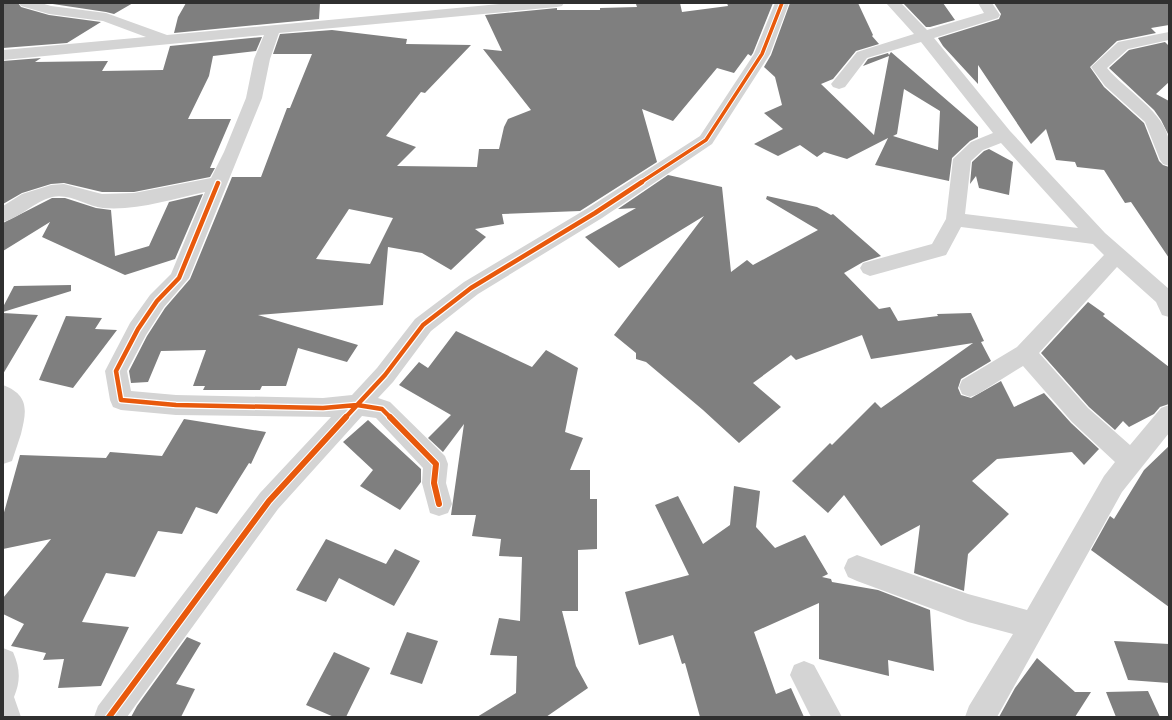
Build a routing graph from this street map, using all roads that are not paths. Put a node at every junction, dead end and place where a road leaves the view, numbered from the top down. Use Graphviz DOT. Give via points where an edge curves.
graph roads {
  1 [pos="26,3"];
  2 [pos="420,3"];
  3 [pos="557,3"];
  4 [pos="782,3"];
  5 [pos="893,3"];
  6 [pos="985,3"];
  7 [pos="434,16"];
  8 [pos="273,30"];
  9 [pos="925,36"];
  10 [pos="1169,36"];
  11 [pos="166,40"];
  12 [pos="3,55"];
  13 [pos="839,84"];
  14 [pos="1004,135"];
  15 [pos="1169,160"];
  16 [pos="218,184"];
  17 [pos="3,216"];
  18 [pos="955,220"];
  19 [pos="1098,238"];
  20 [pos="1116,255"];
  21 [pos="870,268"];
  22 [pos="1167,301"];
  23 [pos="1025,353"];
  24 [pos="970,387"];
  25 [pos="3,395"];
  26 [pos="357,405"];
  27 [pos="1169,415"];
  28 [pos="3,453"];
  29 [pos="1131,461"];
  30 [pos="439,504"];
  31 [pos="857,568"];
  32 [pos="1034,625"];
  33 [pos="3,662"];
  34 [pos="804,675"];
  35 [pos="3,688"];
  36 [pos="3,706"];
  37 [pos="6,717"];
  38 [pos="108,717"];
  39 [pos="827,717"];
  40 [pos="980,717"];
  1 -- 11 [label="street" via="49,10 106,17"];
  2 -- 7 [label="street"];
  3 -- 7 [label="street"];
  4 -- 26 [label="street" via="762,54 706,140 595,213 471,288 423,325 385,375"];
  5 -- 9 [label="street"];
  6 -- 9 [label="street" via="993,15"];
  7 -- 8 [label="street"];
  8 -- 11 [label="street"];
  8 -- 16 [label="street" via="262,59 254,98"];
  9 -- 13 [label="street" via="862,55"];
  9 -- 14 [label="street"];
  10 -- 15 [label="street" via="1123,45 1100,67 1111,83 1152,120"];
  11 -- 12 [label="street"];
  14 -- 18 [label="street" via="977,146 962,159"];
  14 -- 19 [label="street"];
  16 -- 17 [label="street" via="134,200 102,201 64,190 51,190 29,199"];
  16 -- 26 [label="street" via="179,278 157,301 138,329 116,371 121,400 176,406 323,408"];
  18 -- 19 [label="street"];
  18 -- 21 [label="street" via="939,250"];
  19 -- 20 [label="street"];
  20 -- 22 [label="street"];
  20 -- 23 [label="street"];
  23 -- 24 [label="street"];
  23 -- 29 [label="street" via="1080,415"];
  25 -- 28 [label="street" via="13,403 14,416"];
  26 -- 30 [label="street" via="382,409 436,464 434,483"];
  26 -- 38 [label="street" via="269,501"];
  27 -- 29 [label="street"];
  29 -- 32 [label="street" via="1113,484"];
  31 -- 32 [label="street" via="968,608"];
  32 -- 40 [label="street"];
  33 -- 35 [label="street"];
  34 -- 39 [label="street"];
  36 -- 37 [label="street"];
}
